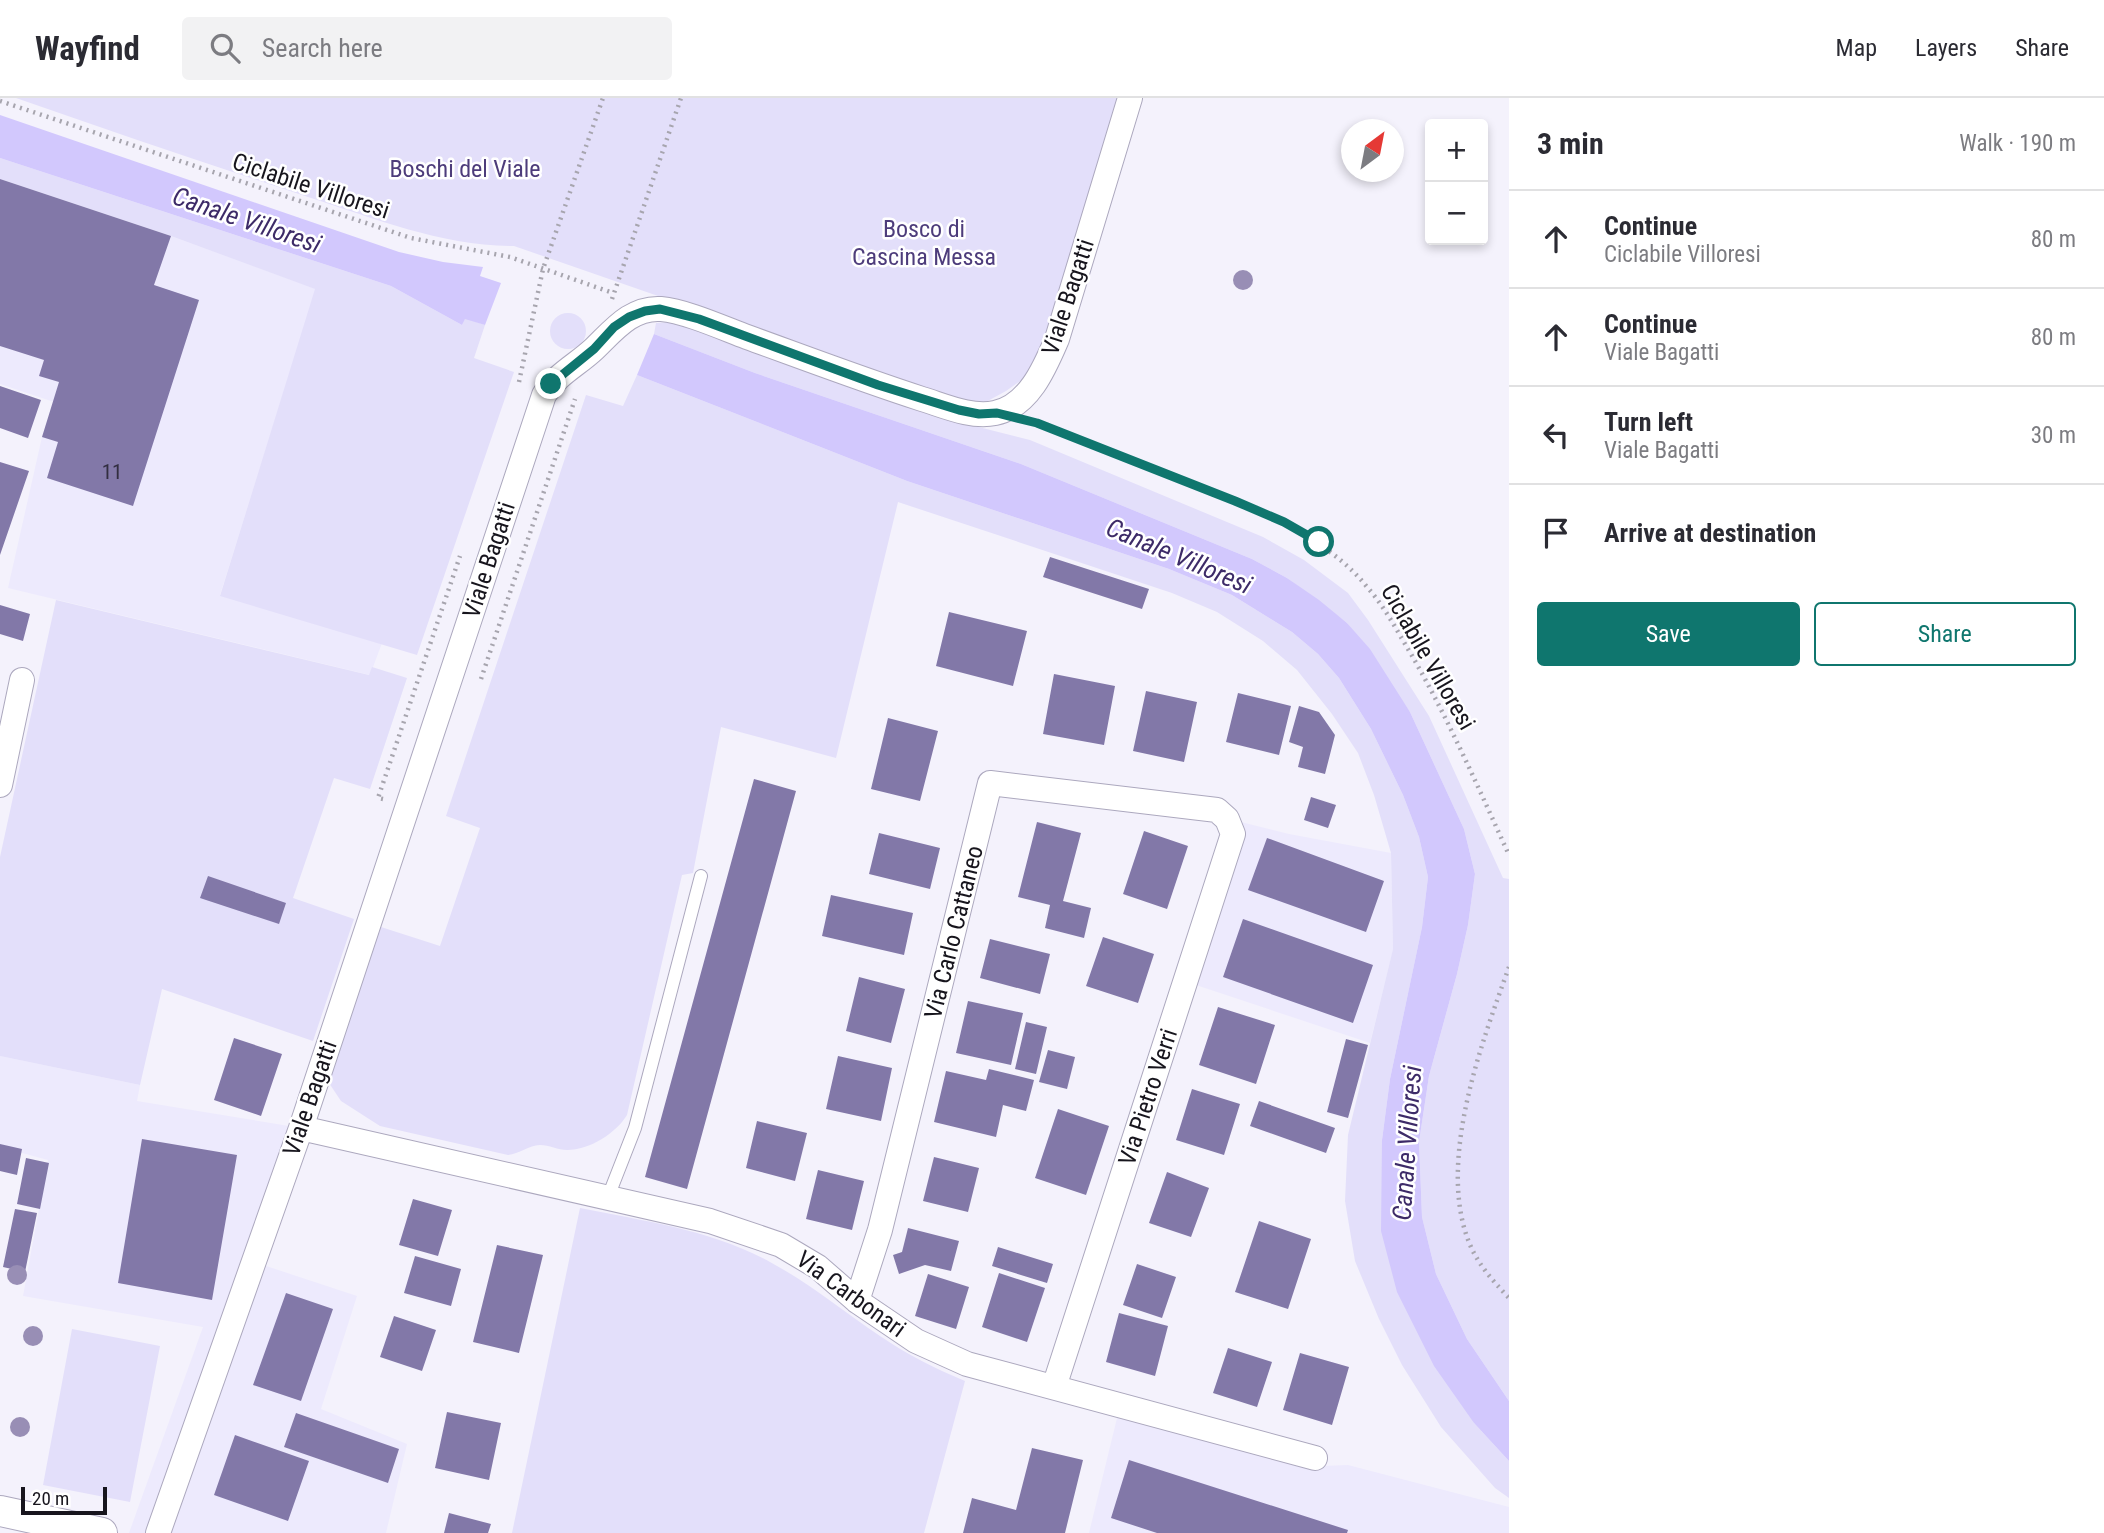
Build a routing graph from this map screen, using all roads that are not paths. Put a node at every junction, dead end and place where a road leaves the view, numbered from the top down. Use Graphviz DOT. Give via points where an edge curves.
graph roads {
  1 [pos="1130,98"];
  2 [pos="22,680"];
  3 [pos="0,785"];
  4 [pos="1217,810"];
  5 [pos="701,876"];
  6 [pos="301,1128"];
  7 [pos="608,1197"];
  8 [pos="857,1301"];
  9 [pos="1054,1387"];
  10 [pos="1315,1458"];
  11 [pos="0,1511"];
  12 [pos="95,1532"];
  13 [pos="158,1533"];
  1 -- 6 [label="street, Viale Bagatti" via="1057,339 1046,366 1016,404 997,413 979,414 947,407 660,309 629,317 614,327 551,384"];
  2 -- 3 [label="street"];
  4 -- 8 [label="street, Via Carlo Cattaneo" via="990,783 880,1230"];
  4 -- 9 [label="street, Via Pietro Verri" via="1233,834"];
  5 -- 7 [label="lane" via="635,1128"];
  6 -- 7 [label="street, Via Carbonari"];
  6 -- 13 [label="street, Viale Bagatti"];
  7 -- 8 [label="street, Via Carbonari" via="710,1221 781,1245 818,1267"];
  8 -- 9 [label="street, Via Carbonari" via="916,1341 967,1364"];
  9 -- 10 [label="street, Via Carbonari"];
  11 -- 12 [label="street"];
}
